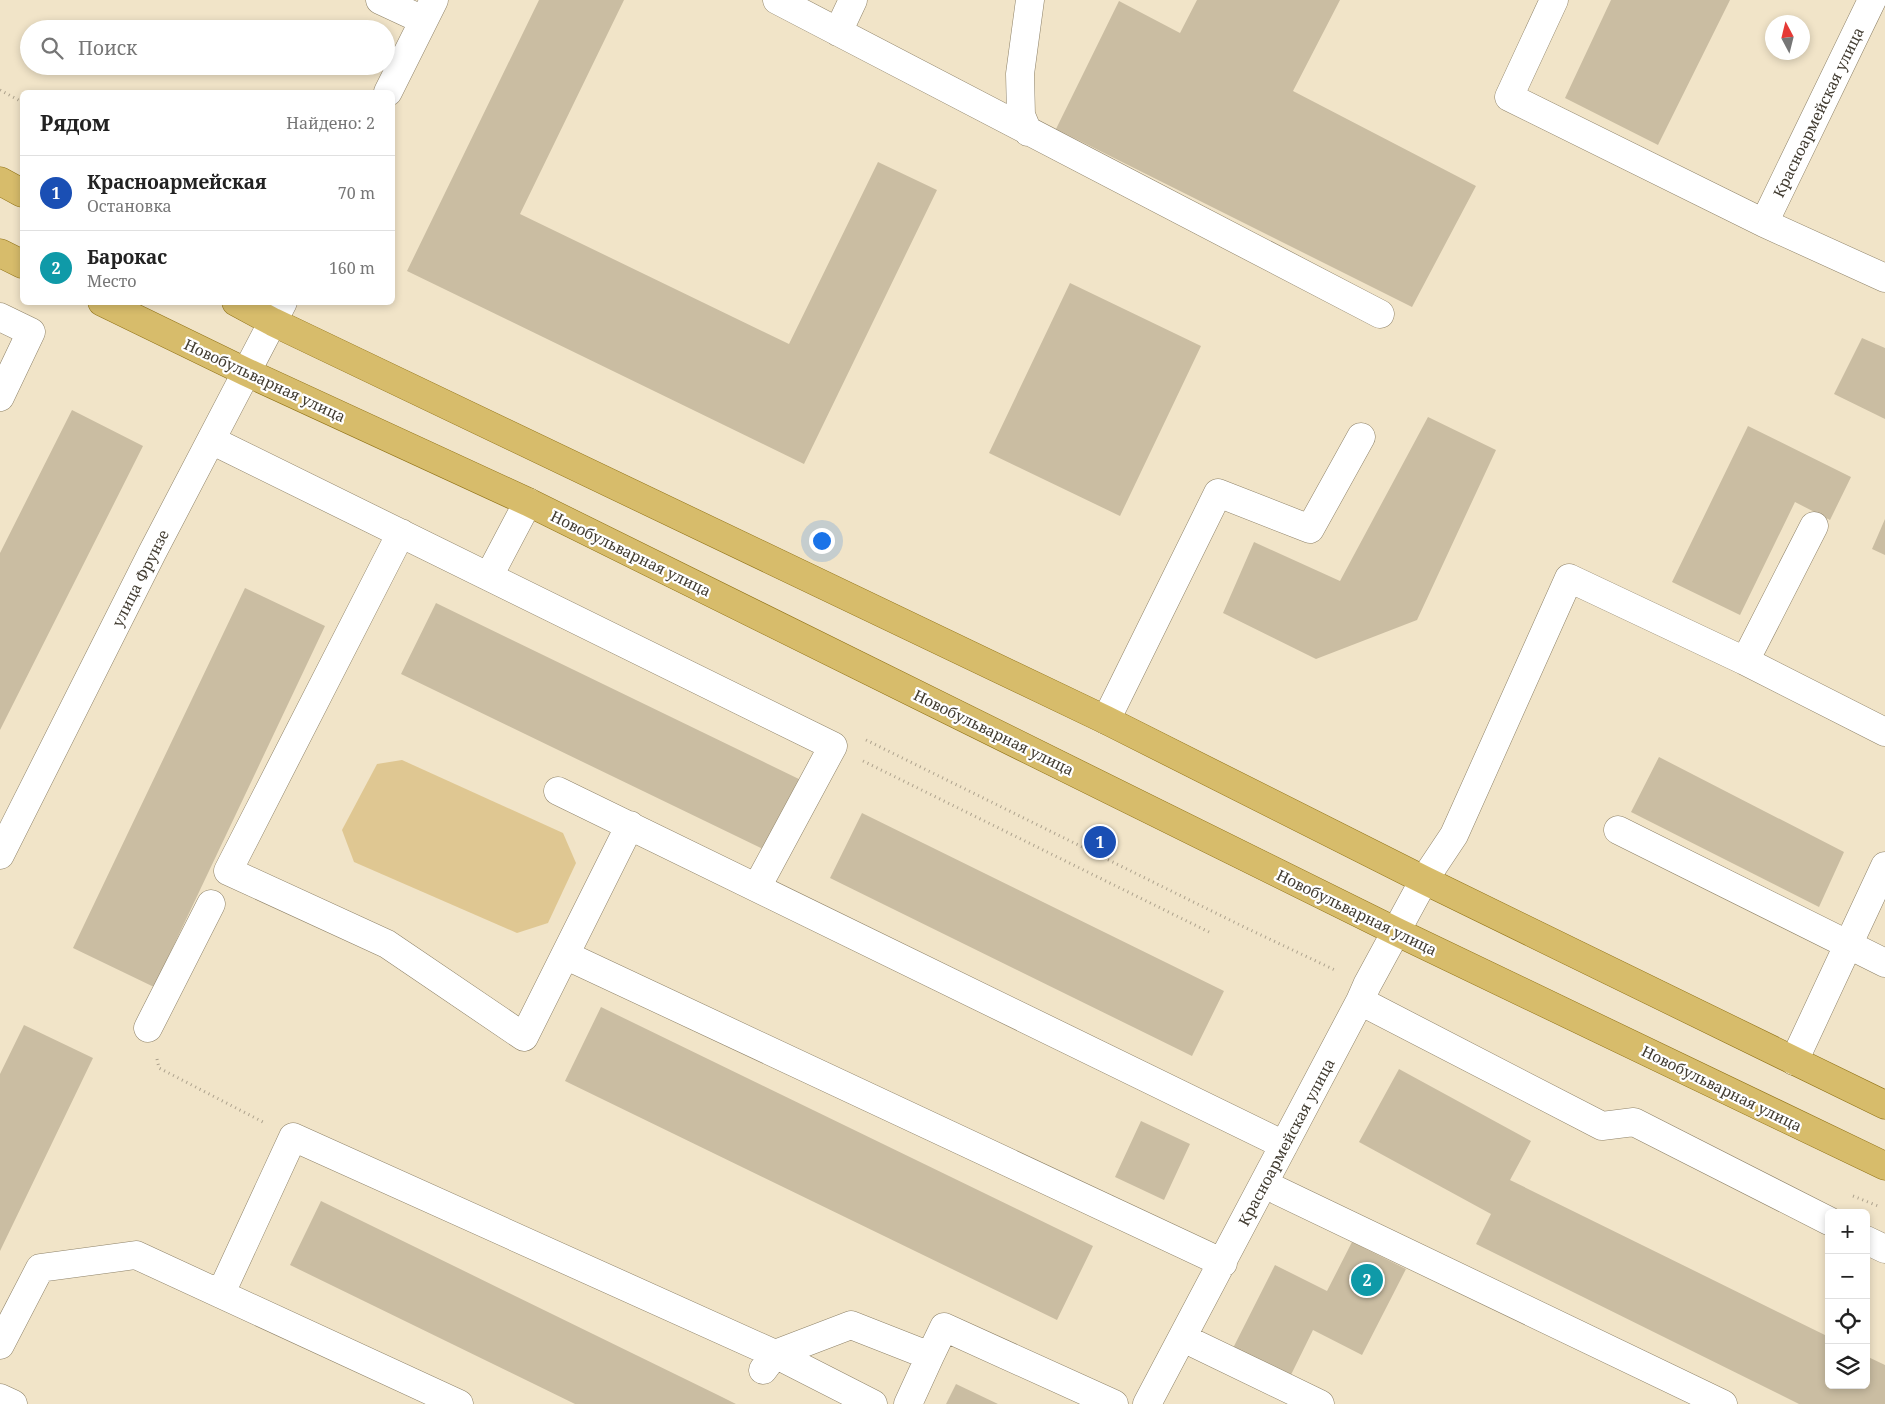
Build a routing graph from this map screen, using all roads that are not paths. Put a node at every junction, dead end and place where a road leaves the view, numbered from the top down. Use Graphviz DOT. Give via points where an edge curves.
graph roads {
  1 [pos="380,0"];
  2 [pos="777,0"];
  3 [pos="853,0"];
  4 [pos="1030,0"];
  5 [pos="1554,0"];
  6 [pos="1872,0"];
  7 [pos="428,10"];
  8 [pos="838,32"];
  9 [pos="389,90"];
  10 [pos="1028,132"];
  11 [pos="0,181"];
  12 [pos="20,191"];
  13 [pos="1764,223"];
  14 [pos="0,253"];
  15 [pos="20,263"];
  16 [pos="1885,278"];
  17 [pos="108,305"];
  18 [pos="249,305"];
  19 [pos="278,312"];
  20 [pos="1380,314"];
  21 [pos="0,317"];
  22 [pos="246,372"];
  23 [pos="0,397"];
  24 [pos="1361,438"];
  25 [pos="211,440"];
  26 [pos="528,502"];
  27 [pos="1814,526"];
  28 [pos="401,533"];
  29 [pos="489,576"];
  30 [pos="1745,661"];
  31 [pos="1106,720"];
  32 [pos="1885,732"];
  33 [pos="558,791"];
  34 [pos="630,825"];
  35 [pos="1618,830"];
  36 [pos="0,855"];
  37 [pos="1885,866"];
  38 [pos="1424,880"];
  39 [pos="757,887"];
  40 [pos="211,904"];
  41 [pos="1397,932"];
  42 [pos="1848,944"];
  43 [pos="565,954"];
  44 [pos="1885,963"];
  45 [pos="1364,993"];
  46 [pos="148,1028"];
  47 [pos="1794,1061"];
  48 [pos="1885,1105"];
  49 [pos="1284,1145"];
  50 [pos="1885,1166"];
  51 [pos="1264,1184"];
  52 [pos="1825,1219"];
  53 [pos="1870,1242"];
  54 [pos="1885,1249"];
  55 [pos="1222,1263"];
  56 [pos="221,1294"];
  57 [pos="1183,1338"];
  58 [pos="0,1345"];
  59 [pos="930,1356"];
  60 [pos="769,1362"];
  61 [pos="0,1398"];
  62 [pos="856,1400"];
  63 [pos="13,1404"];
  64 [pos="459,1404"];
  65 [pos="908,1404"];
  66 [pos="1114,1404"];
  67 [pos="1147,1404"];
  68 [pos="1320,1404"];
  69 [pos="1723,1404"];
  1 -- 7 [label="street"];
  2 -- 8 [label="street"];
  3 -- 8 [label="street"];
  4 -- 10 [label="street" via="1020,74 1022,114"];
  5 -- 13 [label="street" via="1508,98"];
  6 -- 13 [label="street, Красноармейская улица"];
  7 -- 9 [label="street"];
  8 -- 10 [label="street"];
  10 -- 20 [label="street"];
  11 -- 12 [label="main road"];
  13 -- 16 [label="street"];
  14 -- 15 [label="main road"];
  17 -- 22 [label="main road, Новобульварная улица"];
  18 -- 19 [label="main road"];
  19 -- 22 [label="street, улица Фрунзе"];
  19 -- 31 [label="main road"];
  21 -- 23 [label="street" via="32,332"];
  22 -- 25 [label="street, улица Фрунзе"];
  22 -- 26 [label="main road, Новобульварная улица"];
  24 -- 31 [label="street" via="1310,529 1218,493"];
  25 -- 28 [label="street"];
  25 -- 36 [label="street, улица Фрунзе"];
  26 -- 29 [label="street"];
  26 -- 41 [label="main road, Новобульварная улица"];
  27 -- 30 [label="street"];
  28 -- 29 [label="street"];
  28 -- 43 [label="street" via="228,871 387,944 524,1037"];
  29 -- 39 [label="street" via="833,746"];
  30 -- 32 [label="street"];
  30 -- 38 [label="street, Красноармейская улица" via="1569,578 1454,835"];
  31 -- 38 [label="main road"];
  33 -- 34 [label="street"];
  34 -- 39 [label="street"];
  34 -- 43 [label="street"];
  35 -- 42 [label="street"];
  37 -- 42 [label="street"];
  38 -- 41 [label="street, Красноармейская улица"];
  38 -- 47 [label="main road"];
  39 -- 49 [label="street"];
  40 -- 46 [label="street"];
  41 -- 45 [label="street, Красноармейская улица"];
  41 -- 50 [label="main road, Новобульварная улица"];
  42 -- 44 [label="street"];
  42 -- 47 [label="street"];
  43 -- 55 [label="street"];
  45 -- 49 [label="street, Красноармейская улица"];
  45 -- 52 [label="street" via="1602,1126 1634,1122"];
  47 -- 48 [label="main road"];
  49 -- 51 [label="street, Красноармейская улица"];
  51 -- 55 [label="street, Красноармейская улица"];
  51 -- 69 [label="street"];
  53 -- 54 [label="street"];
  55 -- 57 [label="street, Красноармейская улица"];
  56 -- 58 [label="street" via="136,1255 40,1268"];
  56 -- 60 [label="street" via="293,1137"];
  56 -- 64 [label="street"];
  57 -- 67 [label="street, Красноармейская улица"];
  57 -- 68 [label="street"];
  59 -- 60 [label="street" via="851,1325"];
  59 -- 65 [label="street"];
  59 -- 66 [label="street" via="944,1327"];
  60 -- 62 [label="street"];
  61 -- 63 [label="street"];
}
